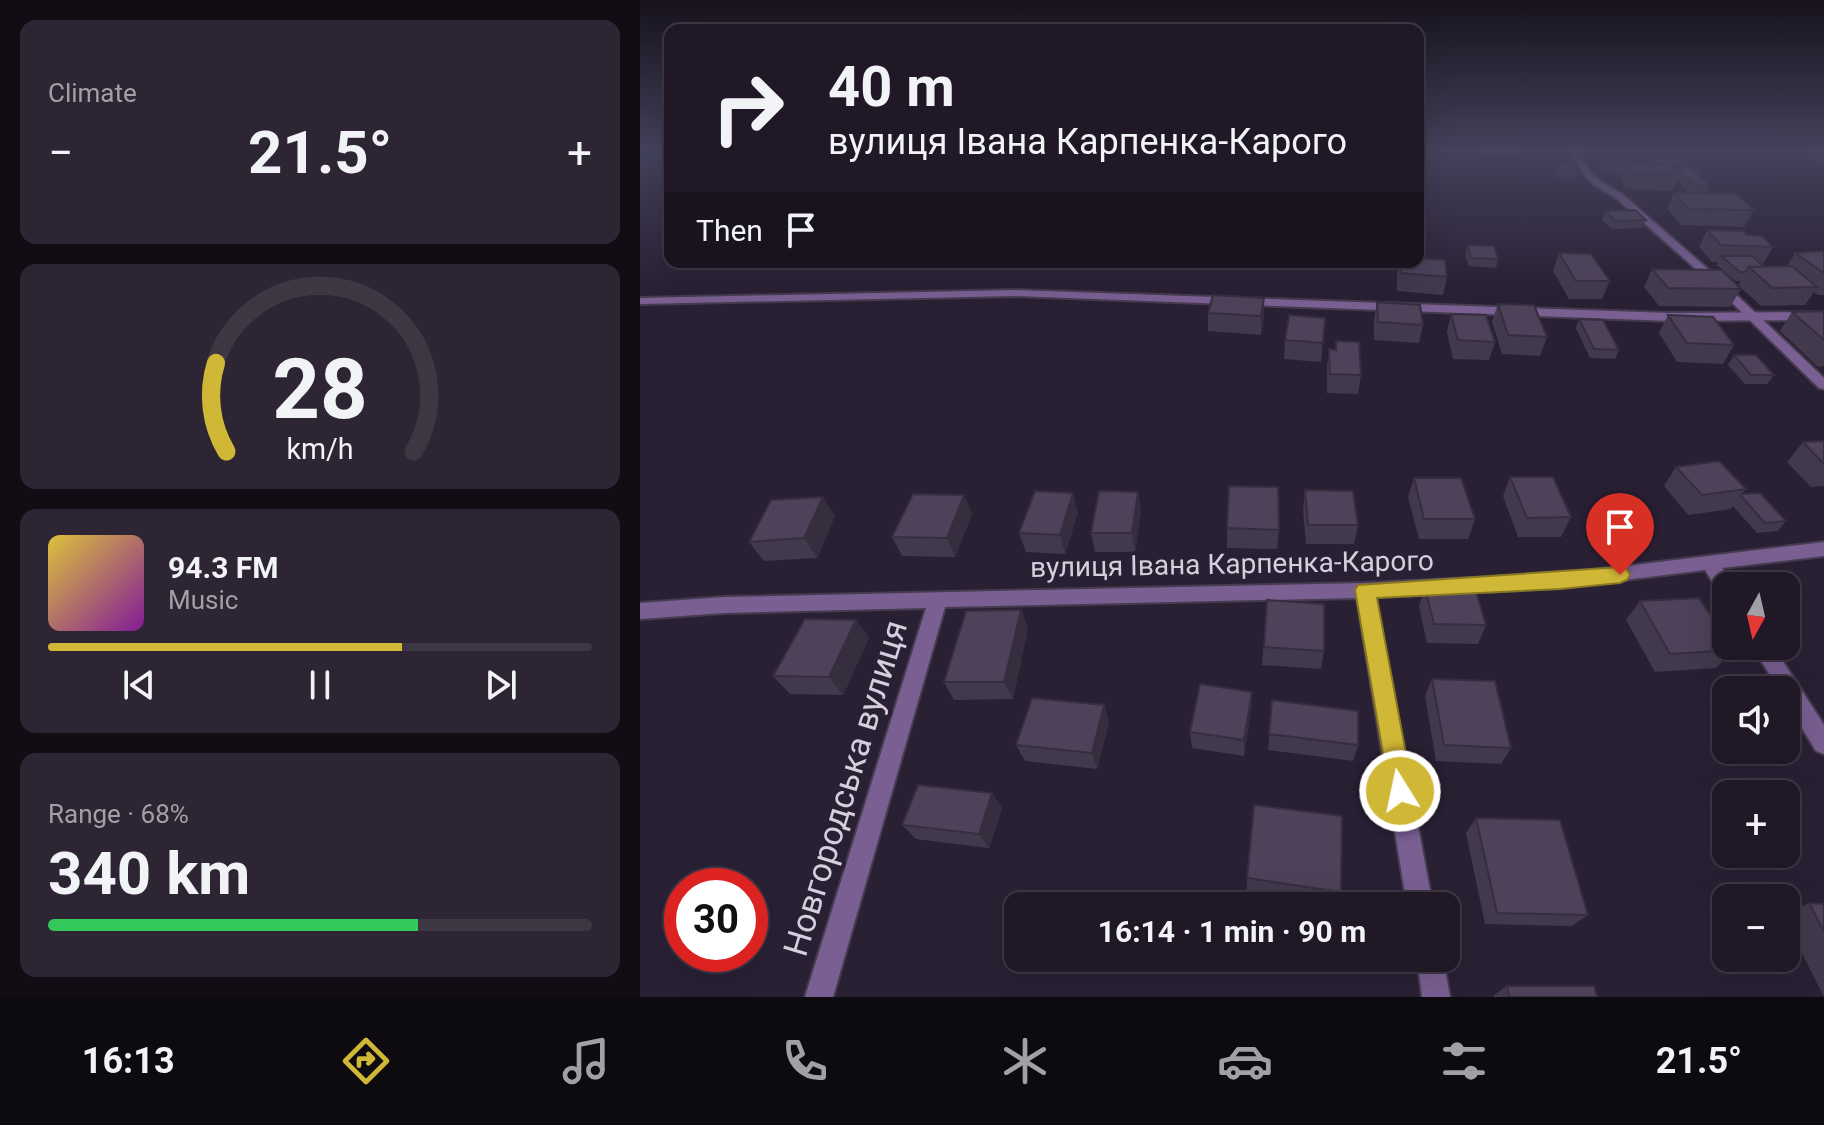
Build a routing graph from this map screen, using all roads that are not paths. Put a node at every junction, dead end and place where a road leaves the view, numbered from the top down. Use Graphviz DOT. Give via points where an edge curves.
graph roads {
  1 [pos="1620,197"];
  2 [pos="640,301"];
  3 [pos="1824,316"];
  4 [pos="1755,317"];
  5 [pos="1824,385"];
  6 [pos="1824,549"];
  7 [pos="1711,565"];
  8 [pos="1715,572"];
  9 [pos="1365,590"];
  10 [pos="938,599"];
  11 [pos="640,611"];
  12 [pos="1771,660"];
  13 [pos="1824,744"];
  14 [pos="1418,892"];
  15 [pos="1432,972"];
  16 [pos="819,997"];
  17 [pos="1436,997"];
  1 -- 4 [label="street"];
  2 -- 4 [label="street" via="1014,293"];
  3 -- 4 [label="street"];
  4 -- 5 [label="street"];
  6 -- 7 [label="street, вулиця Івана Карпенка-Карого"];
  7 -- 8 [label="street"];
  7 -- 9 [label="street, вулиця Івана Карпенка-Карого" via="1560,581"];
  9 -- 10 [label="street, вулиця Івана Карпенка-Карого"];
  9 -- 14 [label="street"];
  10 -- 11 [label="street, вулиця Івана Карпенка-Карого"];
  10 -- 16 [label="street, Новгородська вулиця"];
  12 -- 13 [label="street"];
  15 -- 17 [label="street"];
}
